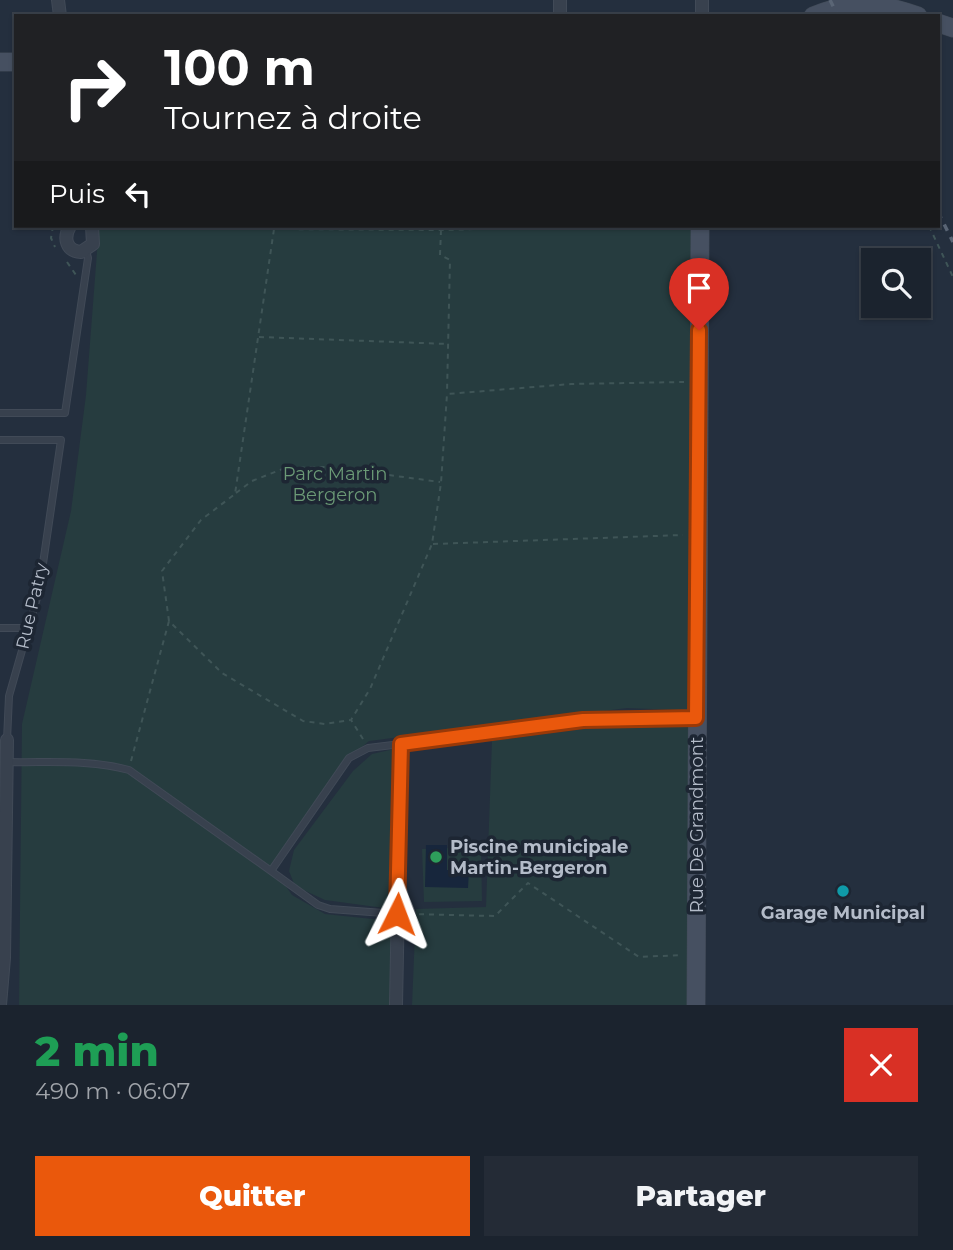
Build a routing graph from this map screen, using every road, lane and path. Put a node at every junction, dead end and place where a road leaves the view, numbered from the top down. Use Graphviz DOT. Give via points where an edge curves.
graph roads {
  1 [pos="866,1"];
  2 [pos="819,14"];
  3 [pos="912,14"];
  4 [pos="69,228"];
  5 [pos="93,228"];
  6 [pos="514,228"];
  7 [pos="700,228"];
  8 [pos="930,228"];
  9 [pos="441,230"];
  10 [pos="86,250"];
  11 [pos="953,277"];
  12 [pos="259,337"];
  13 [pos="449,344"];
  14 [pos="699,382"];
  15 [pos="447,394"];
  16 [pos="0,413"];
  17 [pos="0,440"];
  18 [pos="441,483"];
  19 [pos="235,494"];
  20 [pos="698,534"];
  21 [pos="432,544"];
  22 [pos="169,621"];
  23 [pos="0,628"];
  24 [pos="29,628"];
  25 [pos="696,718"];
  26 [pos="351,720"];
  27 [pos="7,740"];
  28 [pos="401,744"];
  29 [pos="368,748"];
  30 [pos="8,762"];
  31 [pos="129,770"];
  32 [pos="271,871"];
  33 [pos="397,914"];
  34 [pos="696,955"];
  35 [pos="1,976"];
  36 [pos="0,1005"];
  37 [pos="396,1005"];
  38 [pos="696,1005"];
  1 -- 2 [label="street"];
  1 -- 3 [label="street"];
  4 -- 10 [label="street" via="65,239 69,247 77,252"];
  5 -- 10 [label="street" via="93,244"];
  6 -- 9 [label="path"];
  7 -- 14 [label="street, Rue De Grandmont"];
  8 -- 11 [label="path"];
  9 -- 12 [label="path" via="274,229"];
  9 -- 13 [label="path" via="440,255 450,260"];
  10 -- 16 [label="lane" via="65,413"];
  12 -- 13 [label="path"];
  12 -- 19 [label="path"];
  13 -- 15 [label="path"];
  14 -- 15 [label="path" via="571,384"];
  14 -- 20 [label="street, Rue De Grandmont"];
  15 -- 18 [label="path"];
  17 -- 24 [label="lane, Rue Patry" via="61,440 39,591"];
  18 -- 19 [label="path" via="330,467 285,468 252,481"];
  18 -- 21 [label="path"];
  19 -- 22 [label="path" via="201,520 162,571"];
  20 -- 21 [label="path"];
  20 -- 25 [label="street, Rue De Grandmont"];
  21 -- 26 [label="path" via="370,689"];
  22 -- 26 [label="path" via="222,673 303,721"];
  22 -- 31 [label="path"];
  23 -- 24 [label="lane"];
  24 -- 27 [label="lane, Rue Patry" via="9,696"];
  25 -- 28 [label="street" via="583,720"];
  25 -- 34 [label="street, Rue De Grandmont"];
  26 -- 29 [label="path"];
  27 -- 30 [label="street, Rue Patry"];
  28 -- 29 [label="lane"];
  28 -- 33 [label="street"];
  29 -- 32 [label="lane" via="341,766"];
  30 -- 31 [label="lane" via="87,762"];
  30 -- 35 [label="street, Rue Patry"];
  31 -- 32 [label="lane"];
  32 -- 33 [label="lane" via="318,905"];
  33 -- 34 [label="path" via="495,916 527,883 639,957"];
  33 -- 37 [label="street"];
  34 -- 38 [label="street, Rue De Grandmont"];
  35 -- 36 [label="street, Rue Patry"];
}
